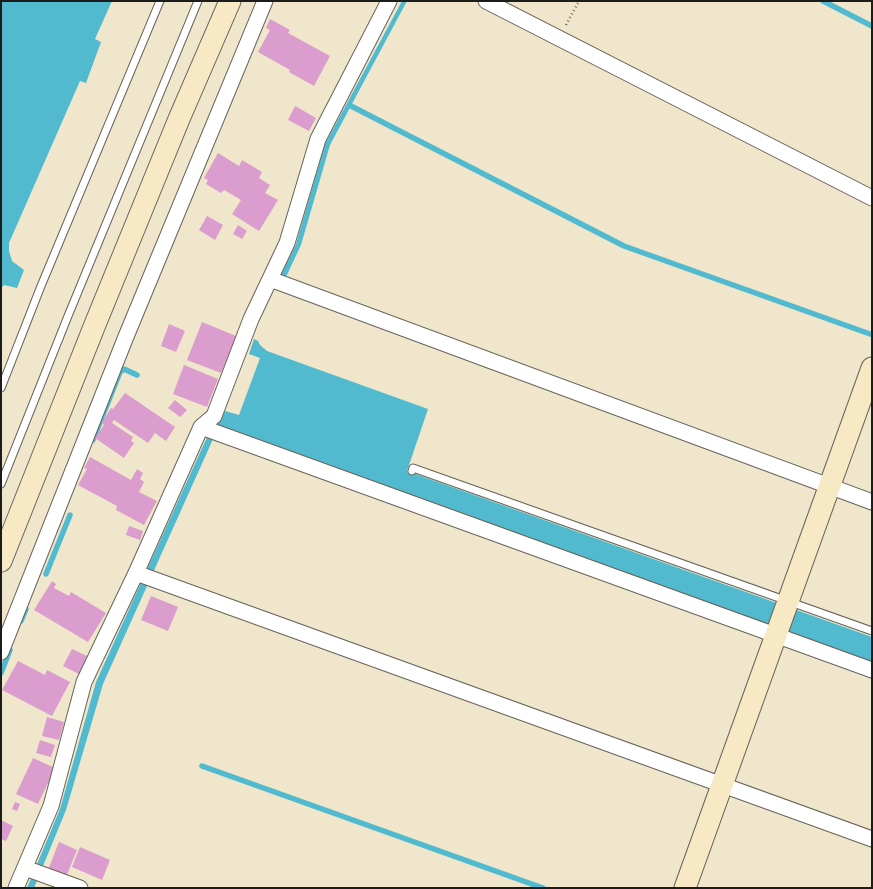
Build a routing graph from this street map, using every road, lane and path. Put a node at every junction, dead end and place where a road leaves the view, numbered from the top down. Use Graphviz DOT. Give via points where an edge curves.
graph roads {
  1 [pos="160,1"];
  2 [pos="198,1"];
  3 [pos="230,1"];
  4 [pos="265,1"];
  5 [pos="389,1"];
  6 [pos="486,1"];
  7 [pos="579,1"];
  8 [pos="560,39"];
  9 [pos="872,198"];
  10 [pos="270,279"];
  11 [pos="872,368"];
  12 [pos="1,388"];
  13 [pos="209,430"];
  14 [pos="412,472"];
  15 [pos="1,484"];
  16 [pos="830,487"];
  17 [pos="872,502"];
  18 [pos="1,561"];
  19 [pos="143,576"];
  20 [pos="788,603"];
  21 [pos="872,631"];
  22 [pos="777,634"];
  23 [pos="1,652"];
  24 [pos="872,670"];
  25 [pos="722,784"];
  26 [pos="872,839"];
  27 [pos="32,870"];
  28 [pos="16,888"];
  29 [pos="80,888"];
  30 [pos="685,888"];
  1 -- 12 [label="lane" via="44,278"];
  2 -- 15 [label="lane"];
  3 -- 18 [label="street" via="162,162"];
  4 -- 23 [label="street" via="125,339"];
  5 -- 10 [label="street" via="318,139 287,243"];
  6 -- 8 [label="street"];
  7 -- 8 [label="path"];
  8 -- 9 [label="street"];
  10 -- 13 [label="street" via="251,319"];
  10 -- 16 [label="street"];
  11 -- 16 [label="street"];
  13 -- 19 [label="street"];
  13 -- 22 [label="street"];
  14 -- 20 [label="lane" via="413,468"];
  16 -- 17 [label="street"];
  16 -- 20 [label="street"];
  19 -- 25 [label="street"];
  19 -- 27 [label="street" via="84,682"];
  20 -- 21 [label="lane"];
  20 -- 22 [label="street"];
  22 -- 24 [label="street"];
  22 -- 25 [label="street"];
  25 -- 26 [label="street"];
  25 -- 30 [label="street"];
  27 -- 28 [label="street"];
  27 -- 29 [label="street"];
}
